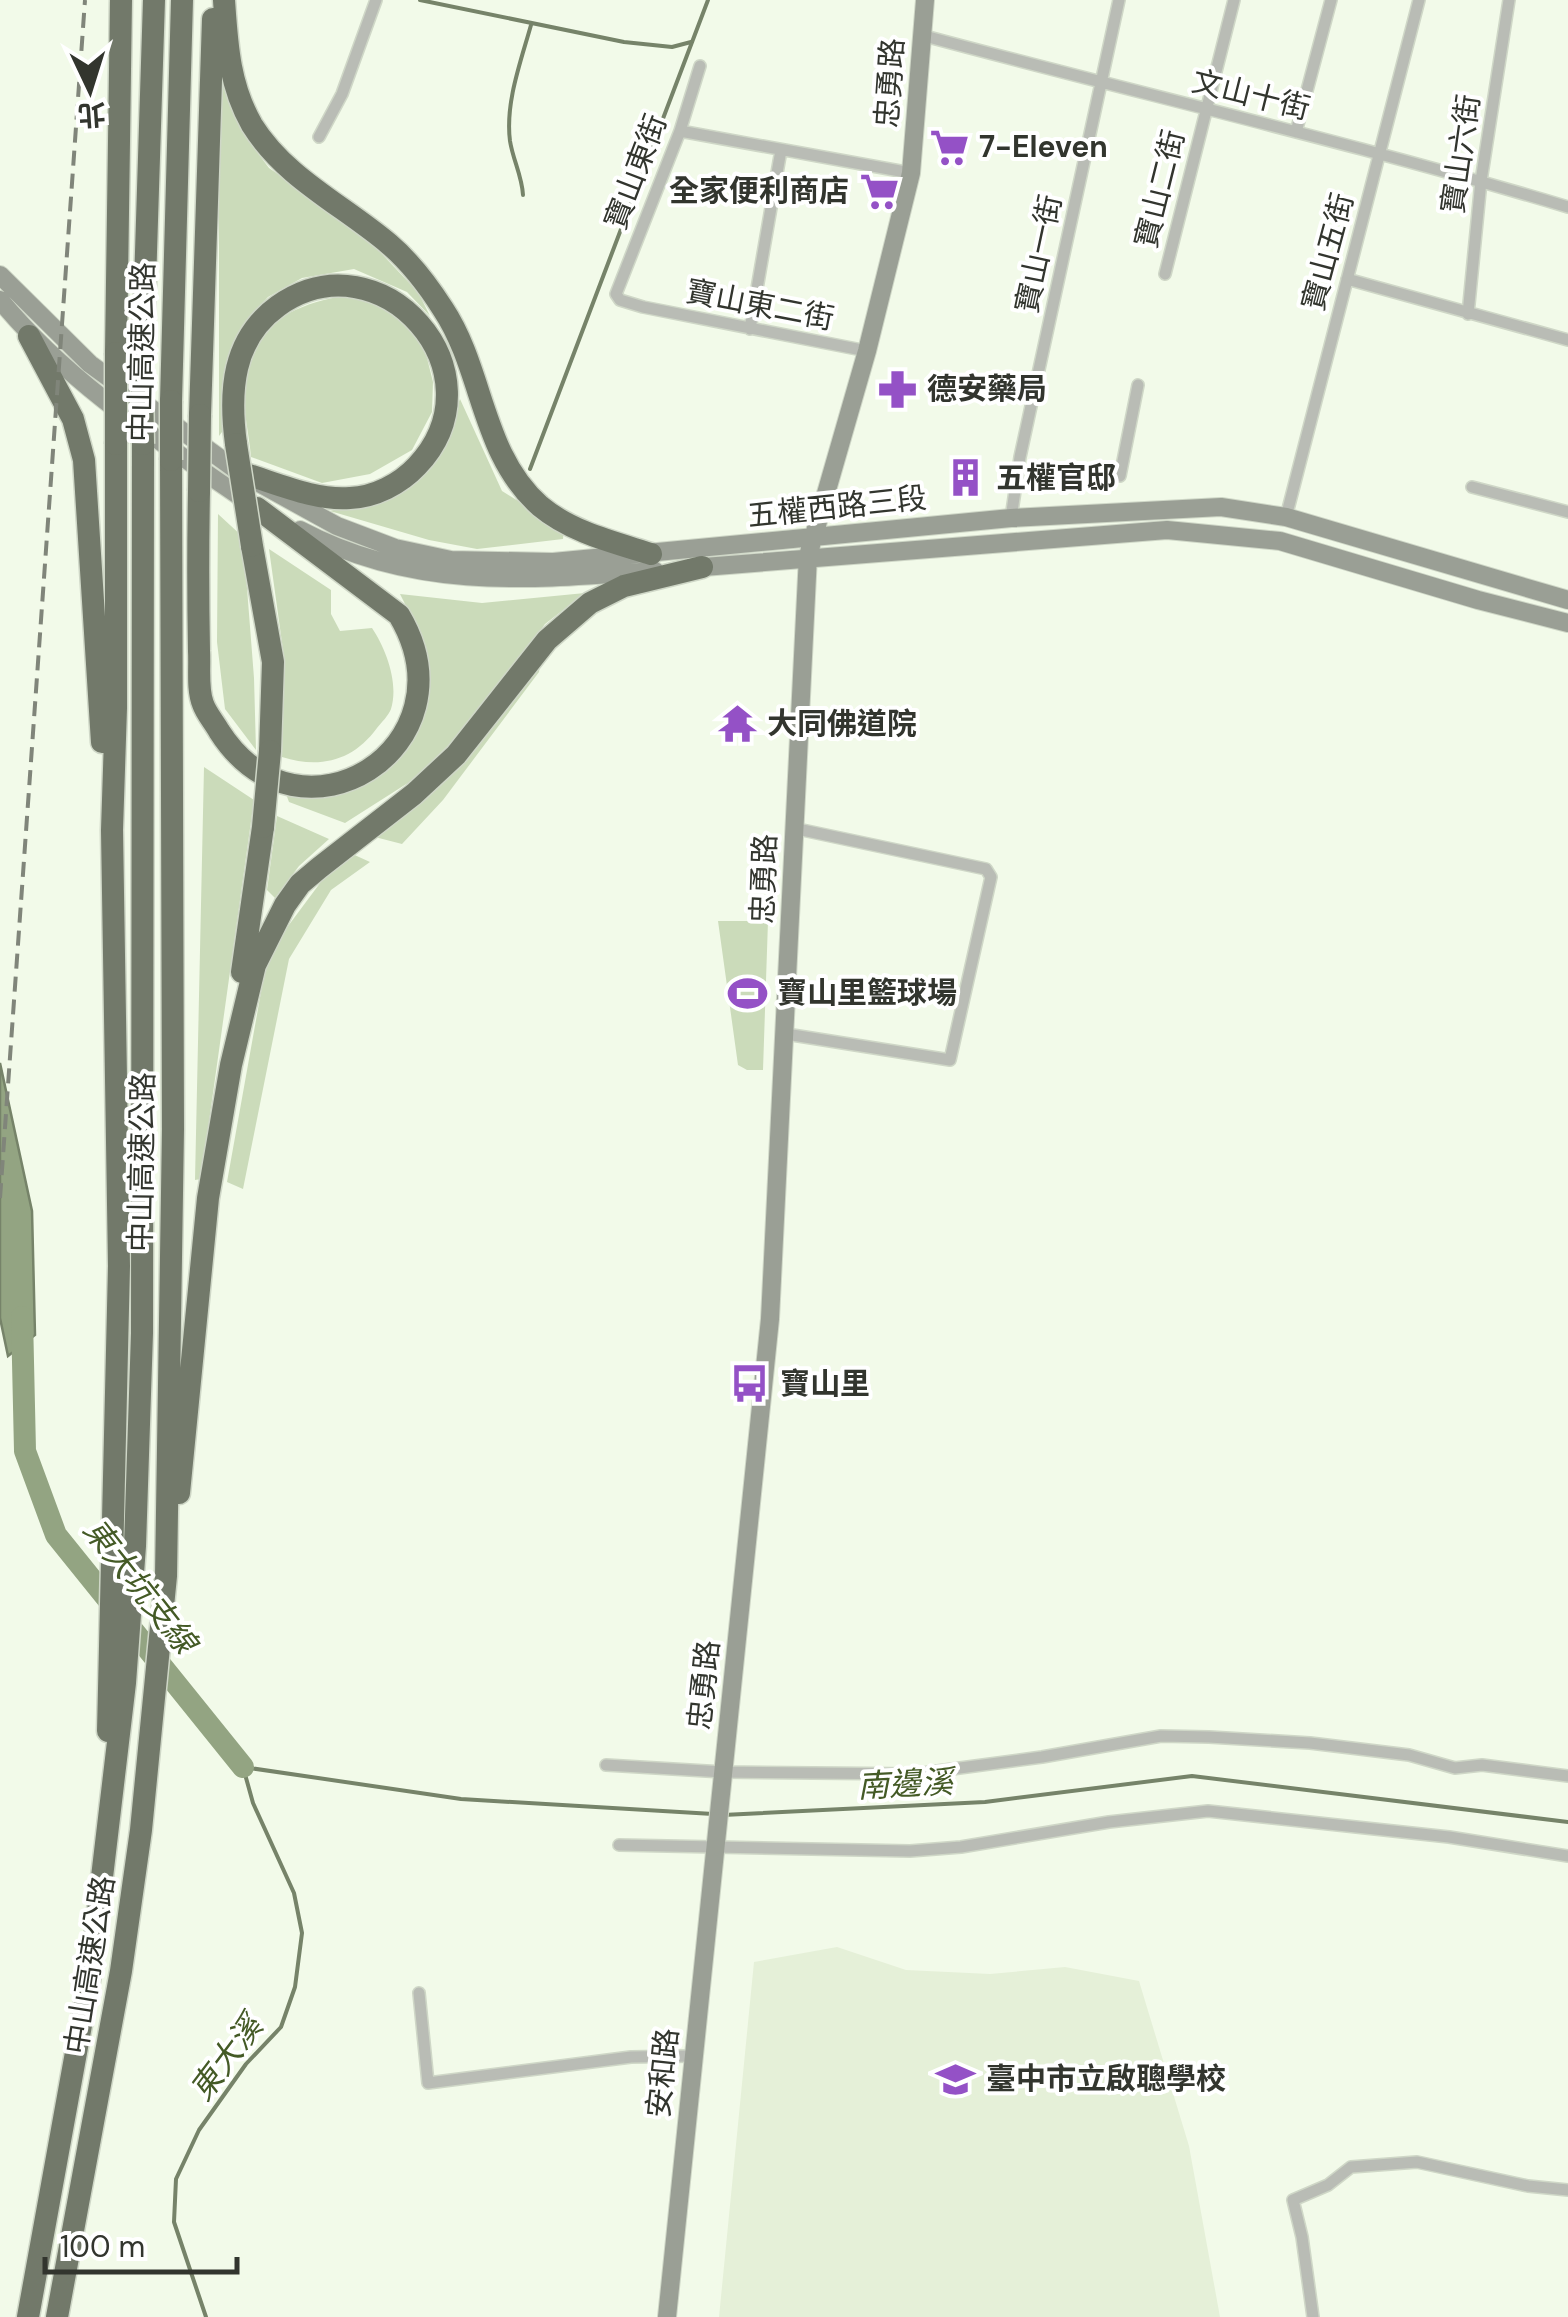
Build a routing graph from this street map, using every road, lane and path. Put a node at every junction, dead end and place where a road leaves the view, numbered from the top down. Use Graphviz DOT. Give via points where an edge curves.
graph roads {
  1 [pos="121,0"];
  2 [pos="154,0"];
  3 [pos="182,0"];
  4 [pos="214,0"];
  5 [pos="224,0"];
  6 [pos="376,0"];
  7 [pos="925,0"];
  8 [pos="1119,0"];
  9 [pos="1234,0"];
  10 [pos="1331,0"];
  11 [pos="1419,0"];
  12 [pos="1508,0"];
  13 [pos="922,35"];
  14 [pos="700,66"];
  15 [pos="1100,84"];
  16 [pos="1205,109"];
  17 [pos="680,131"];
  18 [pos="1296,132"];
  19 [pos="319,137"];
  20 [pos="781,150"];
  21 [pos="1380,152"];
  22 [pos="911,173"];
  23 [pos="1480,181"];
  24 [pos="1568,208"];
  25 [pos="0,274"];
  26 [pos="1166,274"];
  27 [pos="1347,280"];
  28 [pos="616,294"];
  29 [pos="0,300"];
  30 [pos="1468,314"];
  31 [pos="750,329"];
  32 [pos="29,336"];
  33 [pos="1568,340"];
  34 [pos="868,351"];
  35 [pos="1138,385"];
  36 [pos="239,472"];
  37 [pos="1120,476"];
  38 [pos="1472,487"];
  39 [pos="257,508"];
  40 [pos="1568,512"];
  41 [pos="1286,517"];
  42 [pos="1011,518"];
  43 [pos="815,537"];
  44 [pos="651,554"];
  45 [pos="808,556"];
  46 [pos="702,567"];
  47 [pos="1568,600"];
  48 [pos="1568,623"];
  49 [pos="793,828"];
  50 [pos="112,830"];
  51 [pos="786,1034"];
  52 [pos="231,1065"];
  53 [pos="124,1543"];
  54 [pos="166,1576"];
  55 [pos="606,1765"];
  56 [pos="723,1772"];
  57 [pos="1568,1776"];
  58 [pos="112,1800"];
  59 [pos="716,1841"];
  60 [pos="619,1845"];
  61 [pos="1568,1856"];
  62 [pos="418,1993"];
  63 [pos="692,2056"];
  64 [pos="1568,2190"];
  65 [pos="28,2317"];
  66 [pos="56,2317"];
  67 [pos="667,2317"];
  68 [pos="1314,2317"];
  1 -- 50 [label="highway, bridge"];
  2 -- 53 [label="highway, 中山高速公路, bridge" via="142,378 142,1333"];
  3 -- 54 [label="highway, 中山高速公路, bridge" via="170,460 174,1129"];
  4 -- 39 [label="highway, bridge" via="200,415 203,705 229,746 260,773 301,786 342,782 389,756 411,722 420,683 412,638 399,616"];
  5 -- 44 [label="highway" via="229,70 249,119 286,167 392,246 444,311 513,476 540,506 574,528"];
  6 -- 19 [label="street"];
  7 -- 13 [label="main road, 忠勇路"];
  8 -- 15 [label="street, 寶山一街"];
  9 -- 16 [label="street, 寶山二街"];
  10 -- 18 [label="street"];
  11 -- 21 [label="street, 寶山五街"];
  12 -- 23 [label="street, 寶山六街"];
  13 -- 15 [label="street, 文山十街"];
  13 -- 22 [label="main road, 忠勇路"];
  14 -- 17 [label="street, 寶山東街"];
  15 -- 16 [label="street, 文山十街"];
  15 -- 42 [label="street, 寶山一街"];
  16 -- 18 [label="street, 文山十街"];
  16 -- 26 [label="street, 寶山二街"];
  17 -- 20 [label="street"];
  17 -- 28 [label="street, 寶山東街"];
  18 -- 21 [label="street, 文山十街"];
  20 -- 22 [label="street"];
  20 -- 31 [label="street"];
  21 -- 23 [label="street, 文山十街"];
  21 -- 27 [label="street, 寶山五街"];
  22 -- 34 [label="main road, 忠勇路"];
  23 -- 24 [label="street, 文山十街"];
  23 -- 30 [label="street, 寶山六街"];
  25 -- 36 [label="main road, 五權西路三段" via="90,364"];
  27 -- 30 [label="street"];
  27 -- 41 [label="street, 寶山五街"];
  28 -- 31 [label="street, 寶山東二街" via="643,307"];
  29 -- 32 [label="main road, 五權西路三段"];
  30 -- 33 [label="street"];
  31 -- 34 [label="street, 寶山東二街"];
  32 -- 39 [label="main road, 五權西路三段" via="106,404"];
  32 -- 50 [label="highway" via="73,420 84,460"];
  34 -- 43 [label="main road, 忠勇路"];
  35 -- 37 [label="street"];
  36 -- 44 [label="main road, 五權西路三段" via="338,526 451,560 553,562"];
  36 -- 52 [label="highway, bridge" via="326,498 364,496 402,479 442,424 446,382 434,342 406,310 368,290 326,287 285,301 263,319 240,355 231,406 236,444 252,546 274,662 263,826"];
  38 -- 40 [label="street"];
  39 -- 46 [label="main road, 五權西路三段" via="339,551 437,575 541,579"];
  41 -- 42 [label="main road, 五權西路三段" via="1221,507"];
  41 -- 47 [label="main road, 五權西路三段"];
  42 -- 43 [label="main road, 五權西路三段"];
  43 -- 44 [label="main road, 五權西路三段"];
  43 -- 45 [label="main road, 忠勇路"];
  45 -- 46 [label="main road, 五權西路三段"];
  45 -- 48 [label="main road, 五權西路三段" via="1209,532 1280,540"];
  45 -- 49 [label="main road, 忠勇路"];
  46 -- 52 [label="highway" via="624,586 590,603 547,640 456,756 300,884 255,965"];
  49 -- 51 [label="main road, 忠勇路"];
  49 -- 51 [label="street" via="986,870 991,877 950,1060"];
  50 -- 53 [label="highway"];
  51 -- 56 [label="main road, 忠勇路" via="770,1319"];
  52 -- 54 [label="highway" via="208,1198"];
  53 -- 58 [label="highway, 中山高速公路" via="125,1683"];
  53 -- 58 [label="highway" via="109,1663"];
  54 -- 66 [label="highway, 中山高速公路" via="122,1971"];
  55 -- 56 [label="street"];
  56 -- 57 [label="street" via="914,1774 1177,1736 1310,1743 1455,1768"];
  56 -- 59 [label="main road, 忠勇路"];
  58 -- 65 [label="highway, 中山高速公路" via="91,1970"];
  59 -- 60 [label="street"];
  59 -- 61 [label="street" via="910,1851 1208,1811"];
  59 -- 63 [label="main road, 安和路"];
  62 -- 63 [label="street" via="428,2083 632,2057"];
  63 -- 67 [label="main road, 安和路"];
  64 -- 68 [label="street" via="1416,2162 1351,2167 1293,2200"];
}
